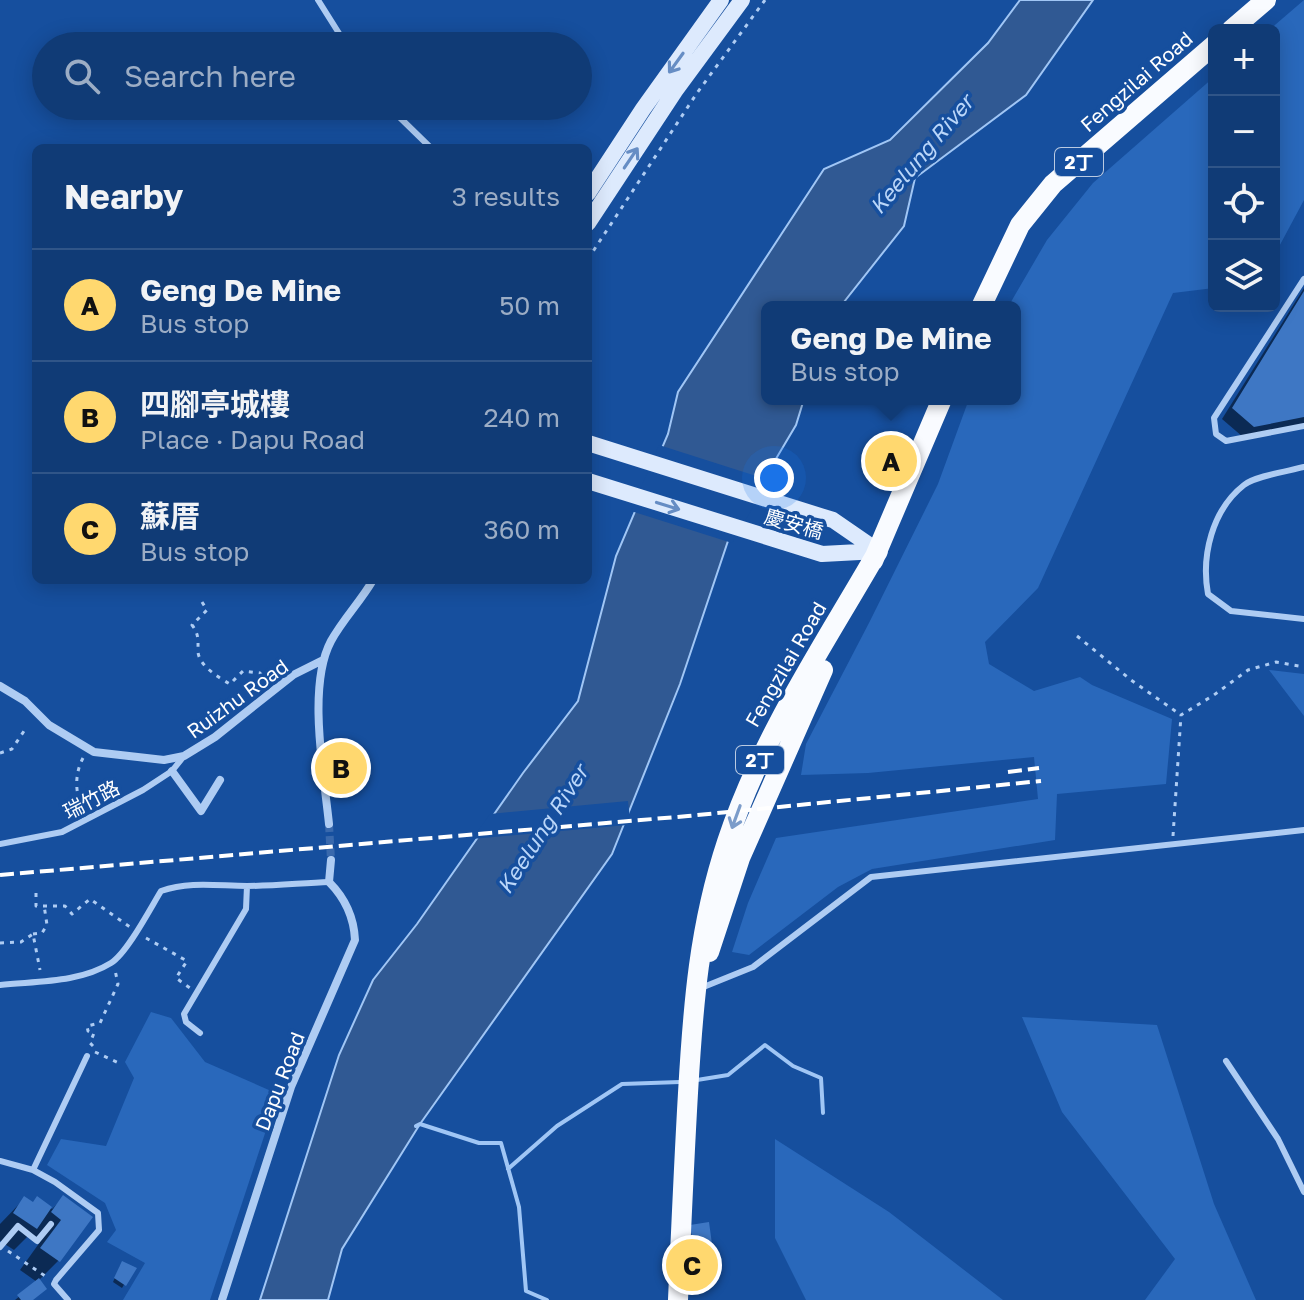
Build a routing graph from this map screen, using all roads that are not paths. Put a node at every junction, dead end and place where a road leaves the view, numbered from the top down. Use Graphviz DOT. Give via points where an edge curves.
graph roads {
  1 [pos="318,0"];
  2 [pos="721,0"];
  3 [pos="742,0"];
  4 [pos="1266,0"];
  5 [pos="1238,24"];
  6 [pos="338,32"];
  7 [pos="1208,50"];
  8 [pos="402,120"];
  9 [pos="427,144"];
  10 [pos="592,187"];
  11 [pos="592,217"];
  12 [pos="1304,279"];
  13 [pos="984,301"];
  14 [pos="939,405"];
  15 [pos="1304,426"];
  16 [pos="592,444"];
  17 [pos="1304,467"];
  18 [pos="592,482"];
  19 [pos="878,551"];
  20 [pos="370,584"];
  21 [pos="1304,619"];
  22 [pos="323,660"];
  23 [pos="0,686"];
  24 [pos="184,756"];
  25 [pos="172,771"];
  26 [pos="220,780"];
  27 [pos="329,824"];
  28 [pos="1304,830"];
  29 [pos="0,844"];
  30 [pos="331,860"];
  31 [pos="329,882"];
  32 [pos="247,886"];
  33 [pos="0,985"];
  34 [pos="694,990"];
  35 [pos="200,1033"];
  36 [pos="89,1053"];
  37 [pos="1226,1061"];
  38 [pos="0,1161"];
  39 [pos="33,1170"];
  40 [pos="1304,1192"];
  41 [pos="51,1224"];
  42 [pos="1,1247"];
  43 [pos="68,1300"];
  44 [pos="222,1300"];
  45 [pos="678,1300"];
  1 -- 6 [label="lane"];
  2 -- 10 [label="street, one-way"];
  11 -- 3 [label="street, one-way"];
  4 -- 5 [label="main road"];
  7 -- 13 [label="main road, Fengzilai Road / 2丁" via="1053,184 1020,225"];
  8 -- 9 [label="lane"];
  12 -- 15 [label="lane" via="1214,418 1216,434 1226,441"];
  14 -- 19 [label="main road, Fengzilai Road / 2丁"];
  16 -- 19 [label="street, 慶安橋" via="833,520"];
  17 -- 21 [label="lane" via="1246,483 1223,509 1204,571 1208,594 1231,611"];
  18 -- 19 [label="street, 慶安橋, one-way" via="822,554"];
  19 -- 34 [label="main road, Fengzilai Road / 2丁" via="740,858"];
  20 -- 22 [label="street"];
  22 -- 24 [label="street, Ruizhu Road" via="293,675"];
  22 -- 27 [label="street" via="318,717"];
  23 -- 24 [label="street, Ruizhu Road" via="88,749 164,760"];
  24 -- 25 [label="lane, 瑞竹路"];
  25 -- 26 [label="street" via="201,811"];
  25 -- 29 [label="lane, 瑞竹路" via="62,832"];
  28 -- 34 [label="lane" via="871,877 753,967"];
  30 -- 31 [label="street"];
  31 -- 32 [label="lane"];
  31 -- 44 [label="street, Dapu Road" via="348,910 355,940 291,1087"];
  32 -- 33 [label="lane" via="192,884 161,891 113,962 90,973"];
  32 -- 35 [label="lane" via="246,909 184,1014"];
  34 -- 45 [label="main road, Fengzilai Road / 2丁"];
  36 -- 39 [label="lane"];
  37 -- 40 [label="lane" via="1278,1139"];
  38 -- 39 [label="lane"];
  39 -- 43 [label="lane" via="98,1213 99,1230 54,1284"];
  41 -- 42 [label="lane" via="37,1241 18,1226"];
}
